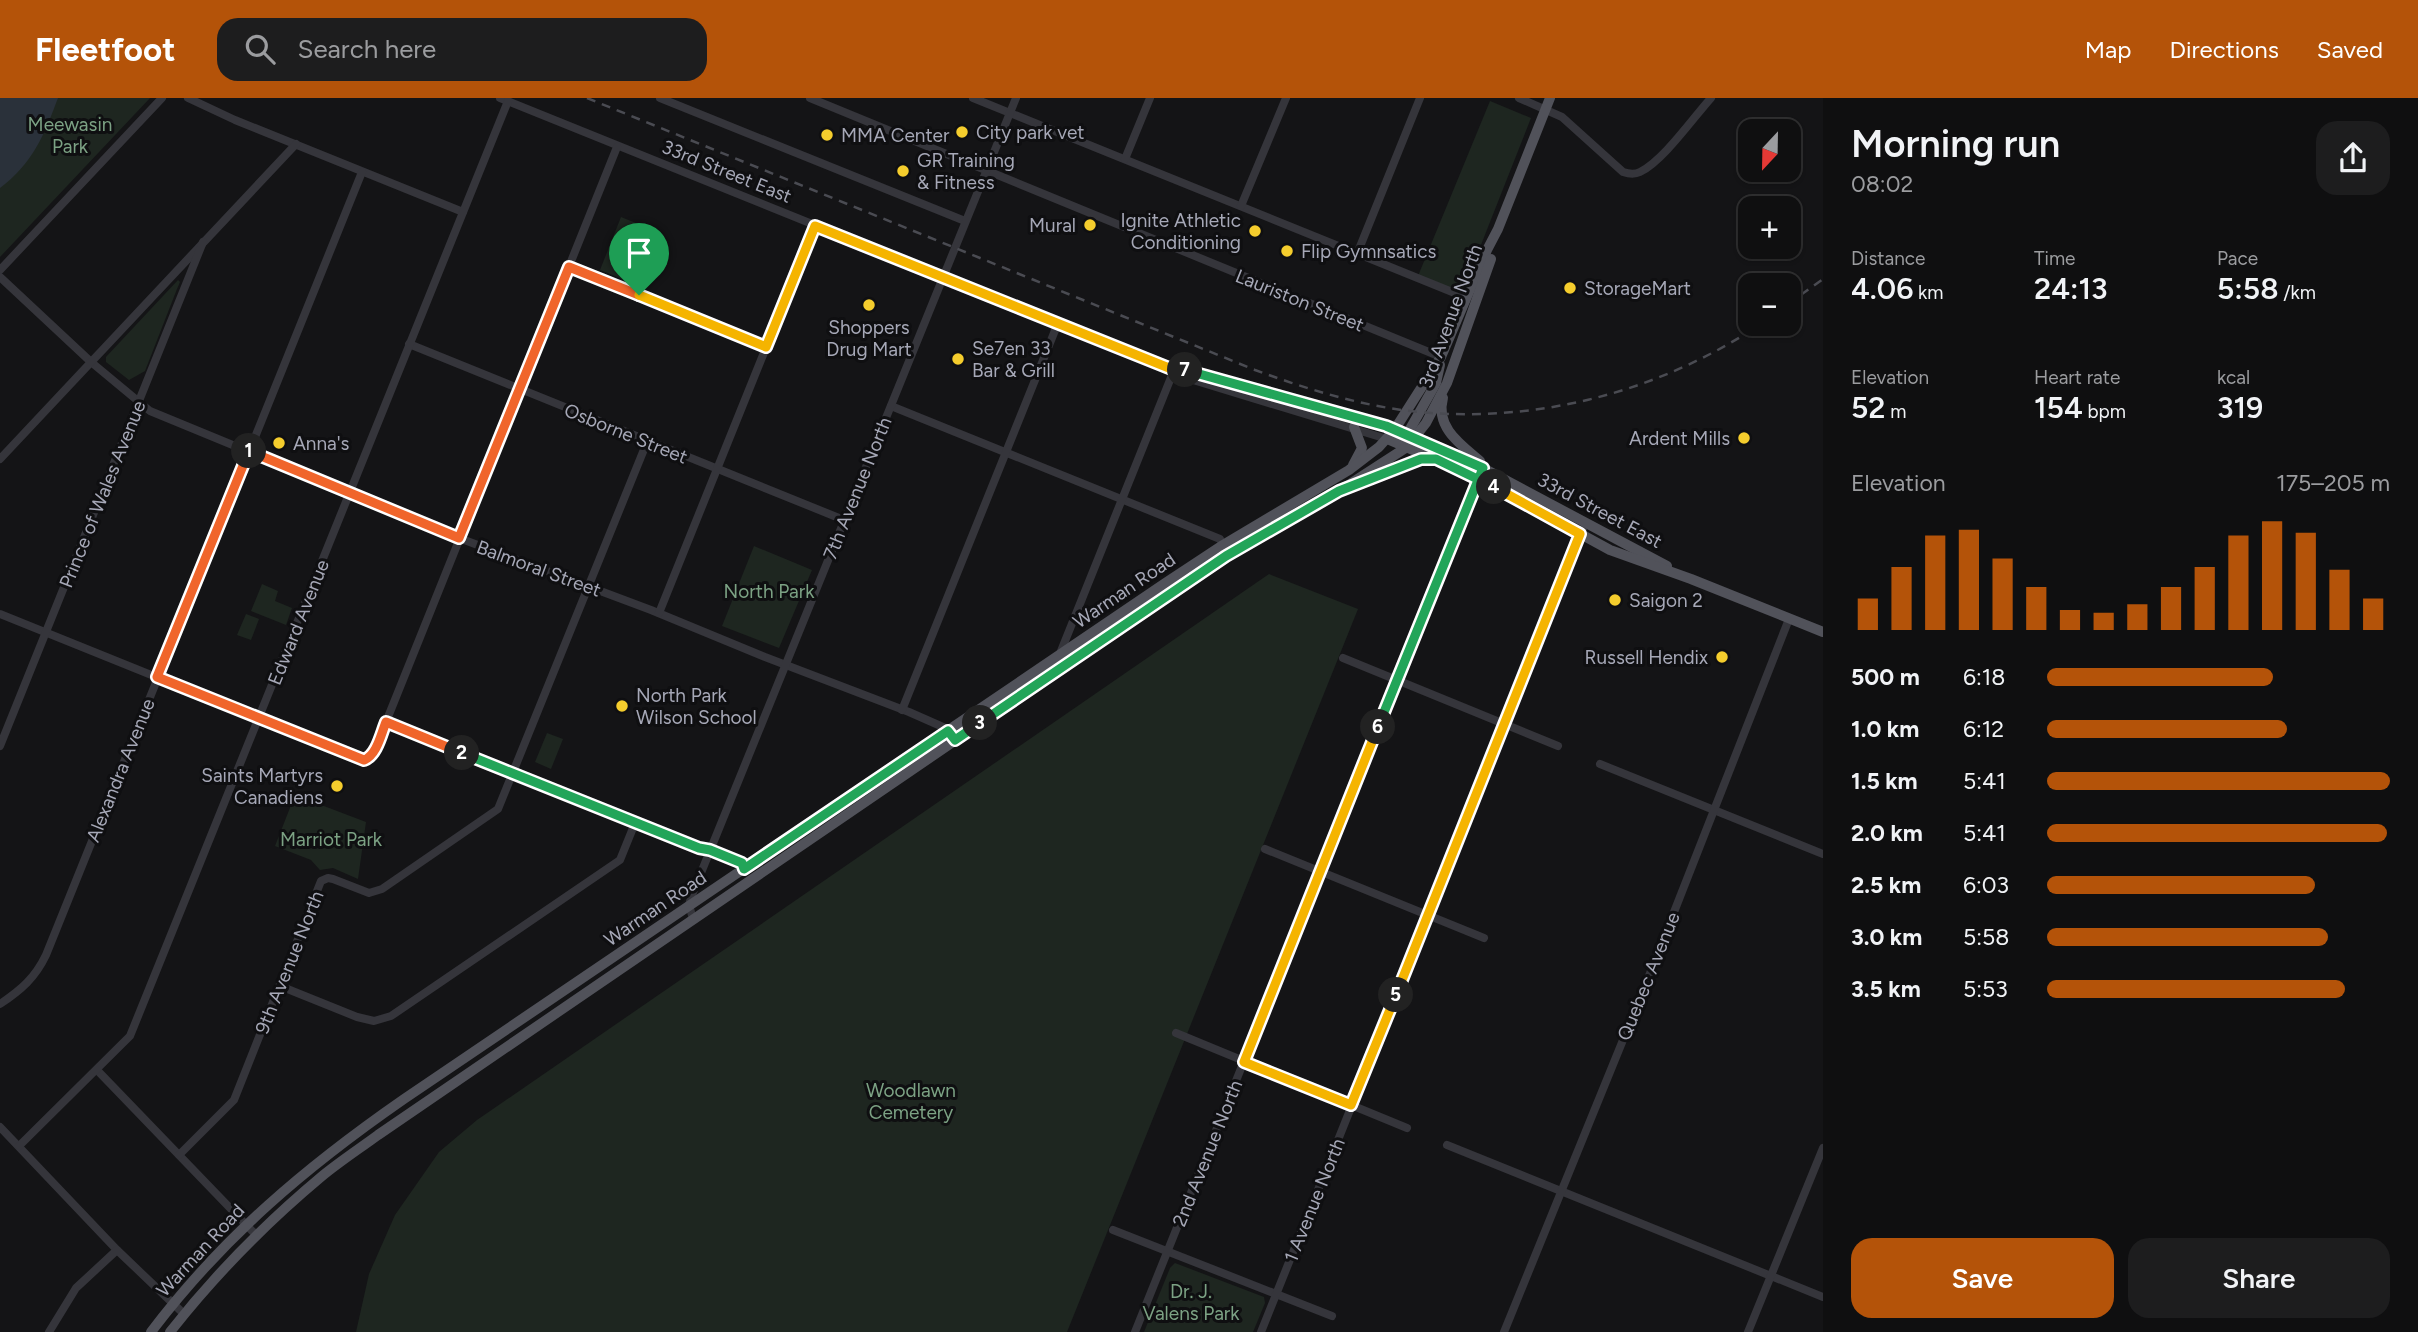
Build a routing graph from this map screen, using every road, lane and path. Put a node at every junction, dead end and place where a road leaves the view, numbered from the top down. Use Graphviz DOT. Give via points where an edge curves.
graph roads {
  1 [pos="162,98"];
  2 [pos="188,98"];
  3 [pos="660,98"];
  4 [pos="810,98"];
  5 [pos="973,98"];
  6 [pos="1016,98"];
  7 [pos="1150,98"];
  8 [pos="1286,98"];
  9 [pos="1420,98"];
  10 [pos="1519,98"];
  11 [pos="1711,98"];
  12 [pos="504,99"];
  13 [pos="1548,103"];
  14 [pos="1010,112"];
  15 [pos="296,144"];
  16 [pos="617,147"];
  17 [pos="1125,159"];
  18 [pos="986,170"];
  19 [pos="362,172"];
  20 [pos="1241,206"];
  21 [pos="463,212"];
  22 [pos="965,221"];
  23 [pos="815,226"];
  24 [pos="1498,229"];
  25 [pos="204,242"];
  26 [pos="1357,254"];
  27 [pos="569,267"];
  28 [pos="0,270"];
  29 [pos="942,276"];
  30 [pos="0,277"];
  31 [pos="1467,298"];
  32 [pos="1058,323"];
  33 [pos="410,344"];
  34 [pos="766,347"];
  35 [pos="1441,357"];
  36 [pos="91,362"];
  37 [pos="1454,366"];
  38 [pos="1174,370"];
  39 [pos="520,389"];
  40 [pos="139,402"];
  41 [pos="891,406"];
  42 [pos="1354,427"];
  43 [pos="1406,434"];
  44 [pos="1387,439"];
  45 [pos="647,442"];
  46 [pos="1407,447"];
  47 [pos="249,451"];
  48 [pos="1007,453"];
  49 [pos="0,458"];
  50 [pos="1436,459"];
  51 [pos="717,469"];
  52 [pos="1349,470"];
  53 [pos="1481,473"];
  54 [pos="1499,475"];
  55 [pos="1339,491"];
  56 [pos="350,492"];
  57 [pos="1123,500"];
  58 [pos="844,520"];
  59 [pos="1586,522"];
  60 [pos="1580,534"];
  61 [pos="459,538"];
  62 [pos="1223,545"];
  63 [pos="1691,579"];
  64 [pos="588,586"];
  65 [pos="659,613"];
  66 [pos="0,614"];
  67 [pos="1789,619"];
  68 [pos="47,632"];
  69 [pos="1823,632"];
  70 [pos="1058,657"];
  71 [pos="1342,658"];
  72 [pos="785,665"];
  73 [pos="157,677"];
  74 [pos="1397,680"];
  75 [pos="902,710"];
  76 [pos="259,718"];
  77 [pos="386,722"];
  78 [pos="1504,724"];
  79 [pos="952,736"];
  80 [pos="0,746"];
  81 [pos="1559,746"];
  82 [pos="1600,764"];
  83 [pos="512,773"];
  84 [pos="1714,809"];
  85 [pos="635,823"];
  86 [pos="1265,849"];
  87 [pos="710,850"];
  88 [pos="1823,854"];
  89 [pos="744,869"];
  90 [pos="1320,871"];
  91 [pos="689,905"];
  92 [pos="1429,915"];
  93 [pos="693,919"];
  94 [pos="1484,938"];
  95 [pos="280,986"];
  96 [pos="0,1004"];
  97 [pos="1176,1033"];
  98 [pos="1244,1062"];
  99 [pos="97,1070"];
  100 [pos="1351,1105"];
  101 [pos="0,1127"];
  102 [pos="1407,1128"];
  103 [pos="1447,1144"];
  104 [pos="19,1146"];
  105 [pos="1823,1148"];
  106 [pos="179,1155"];
  107 [pos="1562,1191"];
  108 [pos="245,1225"];
  109 [pos="1113,1230"];
  110 [pos="257,1236"];
  111 [pos="117,1250"];
  112 [pos="1167,1253"];
  113 [pos="1771,1275"];
  114 [pos="1276,1296"];
  115 [pos="1823,1297"];
  116 [pos="172,1304"];
  117 [pos="184,1314"];
  118 [pos="1332,1316"];
  119 [pos="49,1332"];
  120 [pos="151,1332"];
  121 [pos="170,1332"];
  122 [pos="1135,1332"];
  123 [pos="1261,1332"];
  124 [pos="1504,1332"];
  125 [pos="1748,1332"];
  1 -- 28 [label="street"];
  2 -- 15 [label="street"];
  3 -- 22 [label="street"];
  4 -- 18 [label="street, Lauriston Street"];
  5 -- 14 [label="street"];
  6 -- 14 [label="street, 7th Avenue North"];
  7 -- 17 [label="street"];
  8 -- 20 [label="street"];
  9 -- 26 [label="street"];
  10 -- 13 [label="street"];
  11 -- 13 [label="street" via="1669,145 1636,173 1623,172"];
  12 -- 16 [label="street, 33rd Street East"];
  12 -- 21 [label="street, Edward Avenue"];
  13 -- 24 [label="main road, 3rd Avenue North"];
  14 -- 17 [label="street"];
  14 -- 18 [label="street, 7th Avenue North"];
  15 -- 19 [label="street"];
  15 -- 25 [label="street"];
  16 -- 23 [label="street, 33rd Street East"];
  16 -- 27 [label="street"];
  17 -- 20 [label="street"];
  18 -- 22 [label="street, 7th Avenue North"];
  18 -- 35 [label="street, Lauriston Street"];
  19 -- 21 [label="street"];
  19 -- 47 [label="street, Alexandra Avenue"];
  20 -- 26 [label="street"];
  21 -- 33 [label="street, Edward Avenue"];
  22 -- 29 [label="street, 7th Avenue North"];
  23 -- 29 [label="street, 33rd Street East"];
  23 -- 34 [label="street"];
  24 -- 31 [label="main road, 3rd Avenue North"];
  24 -- 37 [label="main road, 3rd Avenue North"];
  25 -- 36 [label="street"];
  25 -- 40 [label="street, Prince of Wales Avenue"];
  26 -- 31 [label="street"];
  27 -- 34 [label="street"];
  27 -- 39 [label="street"];
  29 -- 32 [label="street, 33rd Street East"];
  29 -- 41 [label="street, 7th Avenue North"];
  30 -- 36 [label="street, Balmoral Street"];
  31 -- 35 [label="main road, 3rd Avenue North"];
  32 -- 38 [label="street, 33rd Street East"];
  32 -- 48 [label="street"];
  33 -- 39 [label="street, Osborne Street"];
  33 -- 56 [label="street, Edward Avenue"];
  34 -- 51 [label="street"];
  35 -- 43 [label="main road, 3rd Avenue North"];
  36 -- 40 [label="street, Balmoral Street"];
  36 -- 49 [label="street"];
  37 -- 43 [label="main road, 3rd Avenue North" via="1432,413"];
  37 -- 54 [label="main road" via="1441,406 1443,423"];
  38 -- 42 [label="street, 33rd Street East" via="1180,376"];
  38 -- 43 [label="street, 33rd Street East" via="1188,370"];
  38 -- 57 [label="street"];
  39 -- 45 [label="street, Osborne Street"];
  39 -- 61 [label="street"];
  40 -- 47 [label="street, Balmoral Street" via="150,411"];
  40 -- 68 [label="street, Prince of Wales Avenue"];
  41 -- 48 [label="street"];
  41 -- 58 [label="street, 7th Avenue North"];
  42 -- 44 [label="street, 33rd Street East"];
  42 -- 52 [label="main road" via="1362,448"];
  43 -- 44 [label="main road, 3rd Avenue North"];
  43 -- 46 [label="main road, 3rd Avenue North"];
  43 -- 53 [label="main road, 33rd Street East"];
  44 -- 46 [label="main road, 33rd Street East"];
  44 -- 52 [label="main road, Warman Road"];
  45 -- 51 [label="street, Osborne Street"];
  45 -- 64 [label="street, 9th Avenue North"];
  46 -- 50 [label="main road, 33rd Street East"];
  46 -- 55 [label="main road, Warman Road"];
  47 -- 56 [label="street, Balmoral Street"];
  47 -- 73 [label="street, Alexandra Avenue"];
  48 -- 57 [label="street"];
  48 -- 75 [label="street"];
  50 -- 53 [label="main road, 33rd Street East"];
  50 -- 55 [label="main road" via="1421,459"];
  51 -- 58 [label="street, Osborne Street"];
  51 -- 65 [label="street"];
  52 -- 62 [label="main road, Warman Road"];
  53 -- 54 [label="main road, 33rd Street East"];
  53 -- 60 [label="main road, 33rd Street East"];
  53 -- 74 [label="street, 2nd Avenue North"];
  54 -- 59 [label="main road, 33rd Street East"];
  55 -- 79 [label="main road, Warman Road" via="1226,556"];
  56 -- 61 [label="street, Balmoral Street"];
  56 -- 76 [label="street, Edward Avenue"];
  57 -- 62 [label="street" via="1220,539"];
  57 -- 70 [label="street"];
  58 -- 72 [label="street, 7th Avenue North"];
  59 -- 60 [label="street, 1 Avenue North"];
  59 -- 63 [label="main road, 33rd Street East"];
  60 -- 63 [label="main road, 33rd Street East" via="1642,563"];
  60 -- 78 [label="street, 1 Avenue North"];
  61 -- 64 [label="street, Balmoral Street"];
  61 -- 77 [label="street"];
  62 -- 70 [label="main road, Warman Road"];
  63 -- 67 [label="main road, 33rd Street East"];
  64 -- 65 [label="street, Balmoral Street"];
  64 -- 83 [label="street, 9th Avenue North"];
  65 -- 72 [label="street, Balmoral Street"];
  66 -- 68 [label="street"];
  67 -- 69 [label="main road, 33rd Street East"];
  67 -- 84 [label="street, Quebec Avenue"];
  68 -- 73 [label="street"];
  68 -- 80 [label="street, Prince of Wales Avenue"];
  70 -- 79 [label="main road, Warman Road"];
  71 -- 74 [label="street"];
  72 -- 75 [label="street, Balmoral Street"];
  72 -- 87 [label="street, 7th Avenue North"];
  73 -- 76 [label="street"];
  73 -- 96 [label="street, Alexandra Avenue" via="37,973"];
  74 -- 78 [label="street"];
  74 -- 90 [label="street, 2nd Avenue North"];
  75 -- 79 [label="street, Balmoral Street"];
  76 -- 77 [label="street" via="364,760 370,758"];
  76 -- 99 [label="street, Edward Avenue" via="130,1036"];
  77 -- 83 [label="street"];
  78 -- 81 [label="street"];
  78 -- 92 [label="street, 1 Avenue North"];
  79 -- 89 [label="main road, Warman Road"];
  79 -- 93 [label="main road, Warman Road"];
  82 -- 84 [label="street"];
  83 -- 85 [label="street"];
  83 -- 95 [label="street, 9th Avenue North" via="498,809 382,889 369,892 333,879 321,881"];
  84 -- 88 [label="street"];
  84 -- 107 [label="street, Quebec Avenue"];
  85 -- 87 [label="street"];
  85 -- 95 [label="street" via="620,860 391,1016 374,1021 357,1017"];
  86 -- 90 [label="street"];
  87 -- 89 [label="street" via="742,863"];
  87 -- 91 [label="street, 7th Avenue North"];
  89 -- 91 [label="main road, Warman Road"];
  90 -- 92 [label="street"];
  90 -- 98 [label="street, 2nd Avenue North"];
  91 -- 93 [label="street"];
  91 -- 108 [label="main road, Warman Road" via="370,1122"];
  92 -- 94 [label="street"];
  92 -- 100 [label="street, 1 Avenue North"];
  93 -- 110 [label="main road, Warman Road" via="378,1135 322,1176"];
  95 -- 106 [label="street, 9th Avenue North" via="234,1100"];
  97 -- 98 [label="street"];
  98 -- 100 [label="street"];
  98 -- 112 [label="street, 2nd Avenue North"];
  99 -- 104 [label="street, Edward Avenue"];
  99 -- 106 [label="street"];
  100 -- 102 [label="street"];
  100 -- 114 [label="street, 1 Avenue North"];
  101 -- 104 [label="street"];
  103 -- 107 [label="street"];
  104 -- 111 [label="street"];
  105 -- 113 [label="street"];
  106 -- 108 [label="street"];
  107 -- 113 [label="street"];
  107 -- 124 [label="street, Quebec Avenue"];
  108 -- 110 [label="street"];
  108 -- 116 [label="main road, Warman Road"];
  109 -- 112 [label="street"];
  110 -- 117 [label="main road, Warman Road"];
  111 -- 116 [label="street"];
  111 -- 119 [label="street" via="76,1287"];
  112 -- 114 [label="street"];
  112 -- 122 [label="street, 2nd Avenue North"];
  113 -- 115 [label="street"];
  113 -- 125 [label="street"];
  114 -- 118 [label="street"];
  114 -- 123 [label="street, 1 Avenue North"];
  116 -- 117 [label="street"];
  116 -- 120 [label="main road, Warman Road"];
  117 -- 121 [label="main road, Warman Road"];
}
